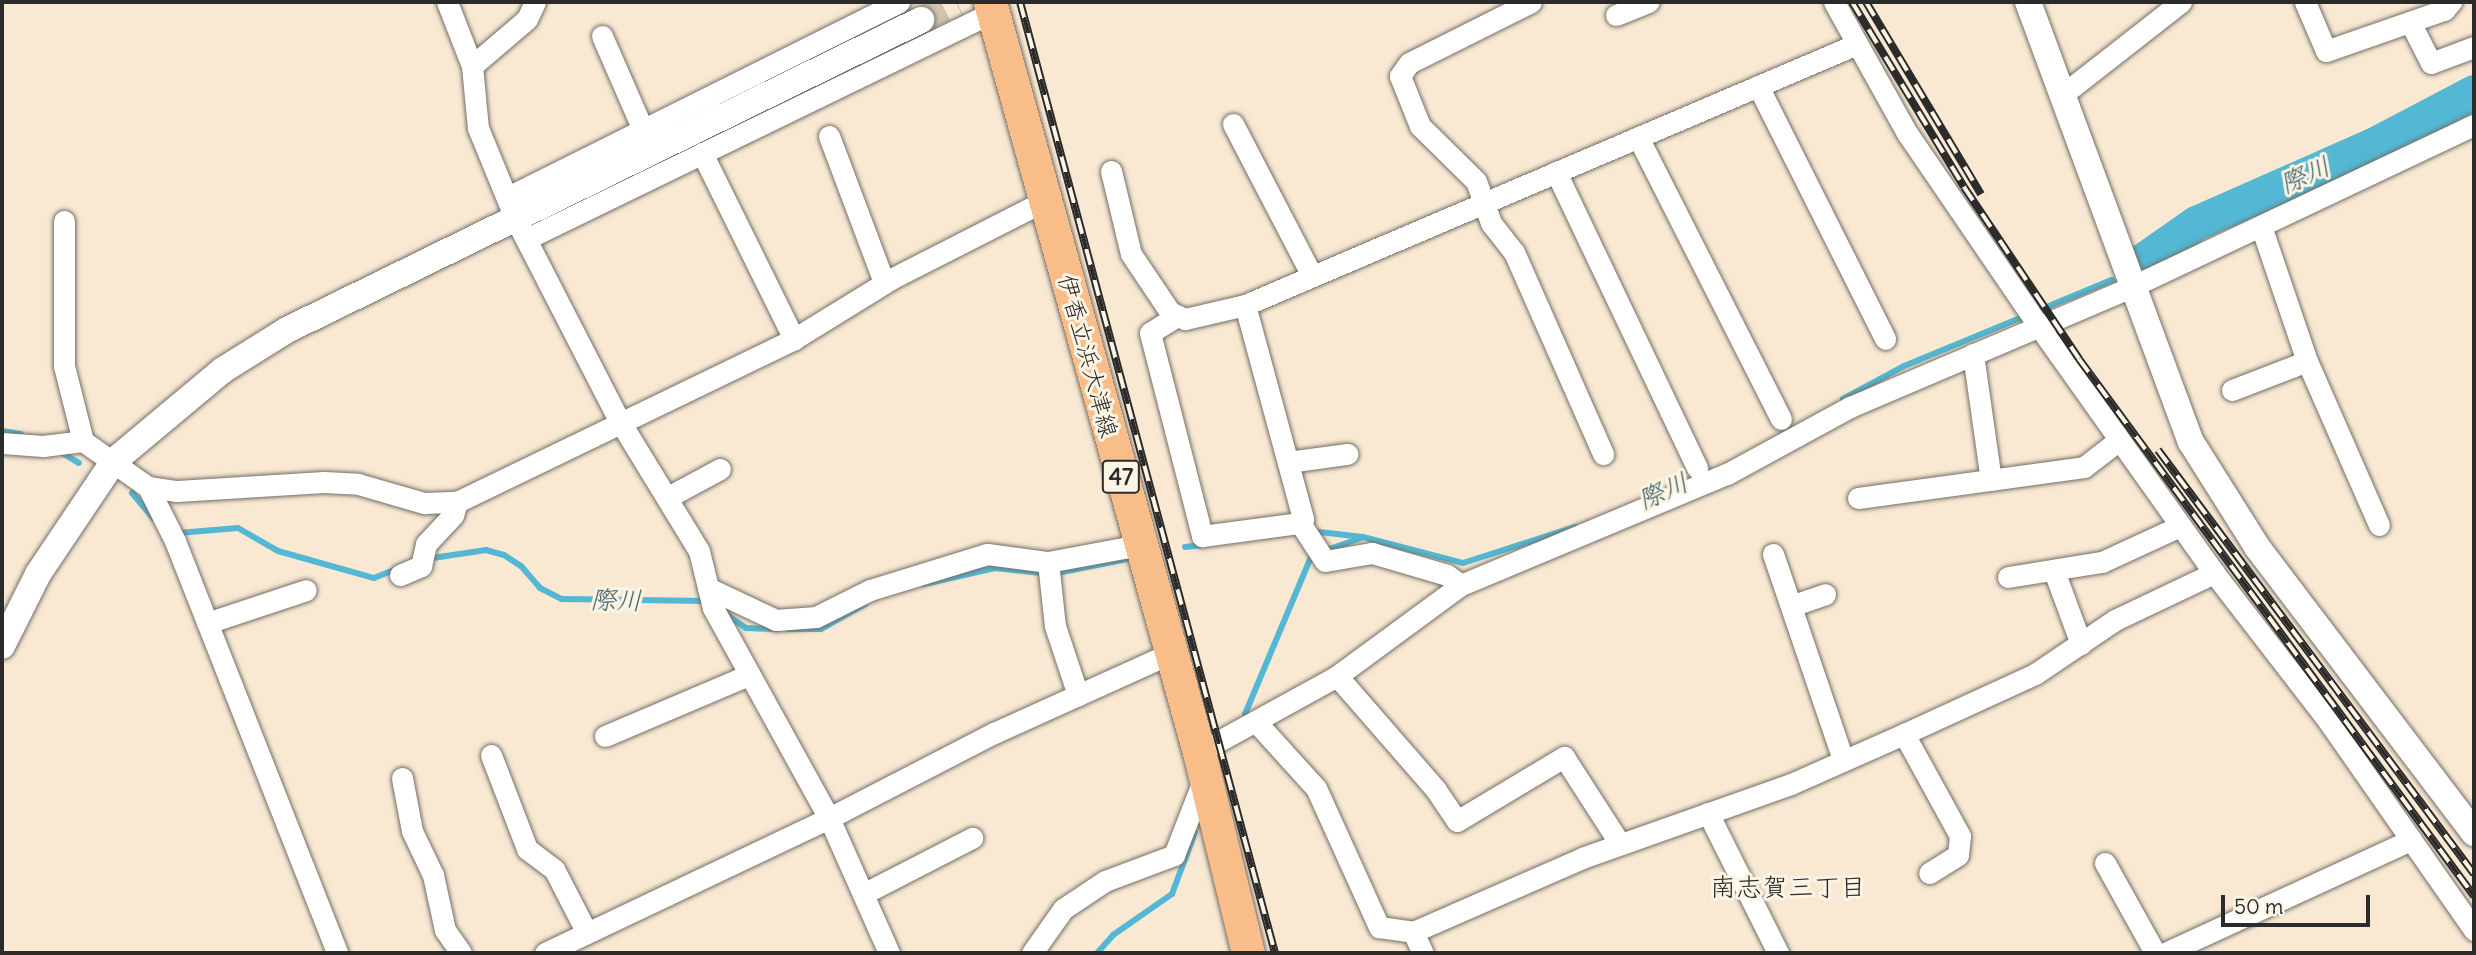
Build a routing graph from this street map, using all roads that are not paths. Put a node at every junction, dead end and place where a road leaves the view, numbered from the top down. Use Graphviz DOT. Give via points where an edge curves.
graph roads {
  1 [pos="447,2"];
  2 [pos="535,2"];
  3 [pos="899,2"];
  4 [pos="1531,2"];
  5 [pos="1649,2"];
  6 [pos="1834,2"];
  7 [pos="2028,2"];
  8 [pos="2181,2"];
  9 [pos="2305,2"];
  10 [pos="2451,2"];
  11 [pos="992,7"];
  12 [pos="1616,15"];
  13 [pos="921,20"];
  14 [pos="2410,22"];
  15 [pos="602,36"];
  16 [pos="1857,44"];
  17 [pos="2474,47"];
  18 [pos="472,66"];
  19 [pos="1758,86"];
  20 [pos="2062,95"];
  21 [pos="1233,124"];
  22 [pos="643,130"];
  23 [pos="2471,133"];
  24 [pos="829,136"];
  25 [pos="1638,137"];
  26 [pos="702,153"];
  27 [pos="1111,171"];
  28 [pos="1556,172"];
  29 [pos="1048,199"];
  30 [pos="1482,204"];
  31 [pos="516,218"];
  32 [pos="64,220"];
  33 [pos="2261,226"];
  34 [pos="1312,276"];
  35 [pos="884,282"];
  36 [pos="2131,288"];
  37 [pos="1245,305"];
  38 [pos="1177,316"];
  39 [pos="2033,318"];
  40 [pos="794,339"];
  41 [pos="1885,339"];
  42 [pos="1973,354"];
  43 [pos="2307,361"];
  44 [pos="2232,390"];
  45 [pos="1781,419"];
  46 [pos="619,420"];
  47 [pos="2119,440"];
  48 [pos="75,442"];
  49 [pos="2,443"];
  50 [pos="1347,454"];
  51 [pos="1603,454"];
  52 [pos="1288,462"];
  53 [pos="113,463"];
  54 [pos="1697,468"];
  55 [pos="720,469"];
  56 [pos="1991,480"];
  57 [pos="148,487"];
  58 [pos="668,497"];
  59 [pos="1858,498"];
  60 [pos="457,502"];
  61 [pos="2379,525"];
  62 [pos="2180,526"];
  63 [pos="1305,533"];
  64 [pos="1140,545"];
  65 [pos="1773,554"];
  66 [pos="1048,563"];
  67 [pos="2054,571"];
  68 [pos="2214,573"];
  69 [pos="400,575"];
  70 [pos="2008,577"];
  71 [pos="1461,585"];
  72 [pos="306,590"];
  73 [pos="1825,594"];
  74 [pos="710,595"];
  75 [pos="1791,606"];
  76 [pos="207,623"];
  77 [pos="2081,644"];
  78 [pos="2,646"];
  79 [pos="1169,654"];
  80 [pos="749,675"];
  81 [pos="1337,676"];
  82 [pos="1078,695"];
  83 [pos="1257,723"];
  84 [pos="1904,734"];
  85 [pos="605,736"];
  86 [pos="491,755"];
  87 [pos="1843,760"];
  88 [pos="1201,767"];
  89 [pos="402,778"];
  90 [pos="1707,813"];
  91 [pos="830,818"];
  92 [pos="2474,833"];
  93 [pos="972,838"];
  94 [pos="2411,840"];
  95 [pos="1620,844"];
  96 [pos="2105,863"];
  97 [pos="1929,873"];
  98 [pos="863,894"];
  99 [pos="2474,930"];
  100 [pos="587,933"];
  101 [pos="1413,933"];
  102 [pos="337,953"];
  103 [pos="461,953"];
  104 [pos="545,953"];
  105 [pos="889,953"];
  106 [pos="1032,953"];
  107 [pos="1248,953"];
  108 [pos="1423,953"];
  109 [pos="1778,953"];
  110 [pos="2155,953"];
  111 [pos="2165,953"];
  1 -- 18 [label="street"];
  2 -- 18 [label="street" via="527,19"];
  3 -- 22 [label="street"];
  4 -- 30 [label="street" via="1409,63 1400,76 1420,126 1476,181"];
  5 -- 12 [label="street"];
  6 -- 16 [label="street"];
  7 -- 20 [label="street"];
  8 -- 20 [label="street"];
  9 -- 14 [label="street" via="2326,51"];
  10 -- 14 [label="street" via="2444,10"];
  11 -- 26 [label="street"];
  11 -- 29 [label="main road, 伊香立浜大津線 / 47"];
  13 -- 31 [label="street"];
  14 -- 17 [label="street" via="2431,63"];
  15 -- 22 [label="street"];
  16 -- 19 [label="street"];
  16 -- 39 [label="street" via="1907,133"];
  18 -- 31 [label="street" via="478,128"];
  19 -- 25 [label="street"];
  19 -- 41 [label="street"];
  20 -- 36 [label="street"];
  21 -- 34 [label="street"];
  22 -- 31 [label="street"];
  23 -- 33 [label="street"];
  24 -- 35 [label="street"];
  25 -- 28 [label="street"];
  25 -- 45 [label="street"];
  26 -- 31 [label="street"];
  26 -- 40 [label="street"];
  27 -- 38 [label="street" via="1131,254"];
  28 -- 30 [label="street"];
  28 -- 54 [label="street"];
  29 -- 35 [label="street"];
  29 -- 64 [label="main road, 伊香立浜大津線 / 47"];
  30 -- 34 [label="street"];
  30 -- 51 [label="street" via="1514,252"];
  31 -- 46 [label="street"];
  31 -- 53 [label="street" via="287,330 222,370"];
  32 -- 48 [label="street" via="64,366"];
  33 -- 36 [label="street"];
  33 -- 43 [label="street"];
  34 -- 37 [label="street"];
  35 -- 40 [label="street"];
  36 -- 39 [label="street"];
  36 -- 92 [label="street" via="2199,454 2257,547"];
  37 -- 38 [label="street" via="1185,319"];
  37 -- 52 [label="street"];
  38 -- 63 [label="street" via="1150,333 1202,536"];
  39 -- 42 [label="street"];
  39 -- 47 [label="street"];
  40 -- 46 [label="street"];
  42 -- 56 [label="street"];
  42 -- 71 [label="street" via="1850,407 1727,474"];
  43 -- 44 [label="street"];
  43 -- 61 [label="street"];
  46 -- 58 [label="street"];
  46 -- 60 [label="street"];
  47 -- 56 [label="street" via="2084,467"];
  47 -- 62 [label="street"];
  48 -- 49 [label="street" via="43,446"];
  48 -- 53 [label="street"];
  50 -- 52 [label="street"];
  52 -- 63 [label="street"];
  53 -- 57 [label="street"];
  53 -- 78 [label="street" via="38,574"];
  55 -- 58 [label="street"];
  56 -- 59 [label="street"];
  57 -- 60 [label="street" via="177,491 358,484 424,503"];
  57 -- 76 [label="street"];
  58 -- 74 [label="street" via="699,551"];
  60 -- 69 [label="street" via="453,515 423,556"];
  62 -- 67 [label="street" via="2102,562"];
  62 -- 68 [label="street"];
  63 -- 71 [label="street" via="1325,561 1372,553 1447,575"];
  64 -- 66 [label="street"];
  64 -- 79 [label="main road, 伊香立浜大津線 / 47"];
  65 -- 75 [label="street"];
  66 -- 74 [label="street" via="987,554 870,590 816,617 776,620"];
  66 -- 82 [label="street" via="1055,626"];
  67 -- 70 [label="street"];
  67 -- 77 [label="street"];
  68 -- 77 [label="street" via="2115,620"];
  68 -- 94 [label="street" via="2329,722"];
  71 -- 81 [label="street"];
  72 -- 76 [label="street"];
  73 -- 75 [label="street"];
  74 -- 80 [label="street"];
  75 -- 87 [label="street"];
  76 -- 102 [label="street"];
  77 -- 84 [label="street" via="2035,674"];
  79 -- 82 [label="street"];
  79 -- 88 [label="main road, 伊香立浜大津線 / 47"];
  80 -- 85 [label="street"];
  80 -- 91 [label="street"];
  81 -- 83 [label="street"];
  81 -- 95 [label="street" via="1436,790 1457,821 1564,757"];
  82 -- 91 [label="street"];
  83 -- 88 [label="street"];
  83 -- 101 [label="street" via="1316,788 1379,927"];
  84 -- 87 [label="street"];
  84 -- 97 [label="street" via="1960,836 1958,855"];
  86 -- 100 [label="street" via="527,849 554,869"];
  87 -- 90 [label="street"];
  88 -- 106 [label="street" via="1174,855 1105,881 1063,909"];
  88 -- 107 [label="main road, 伊香立浜大津線 / 47"];
  89 -- 103 [label="street" via="412,831 433,874 445,930"];
  90 -- 95 [label="street"];
  90 -- 109 [label="street"];
  91 -- 98 [label="street"];
  91 -- 100 [label="street"];
  93 -- 98 [label="street"];
  94 -- 99 [label="street"];
  94 -- 111 [label="street"];
  95 -- 101 [label="street"];
  96 -- 110 [label="street"];
  98 -- 105 [label="street"];
  100 -- 104 [label="street"];
  101 -- 108 [label="street"];
}
